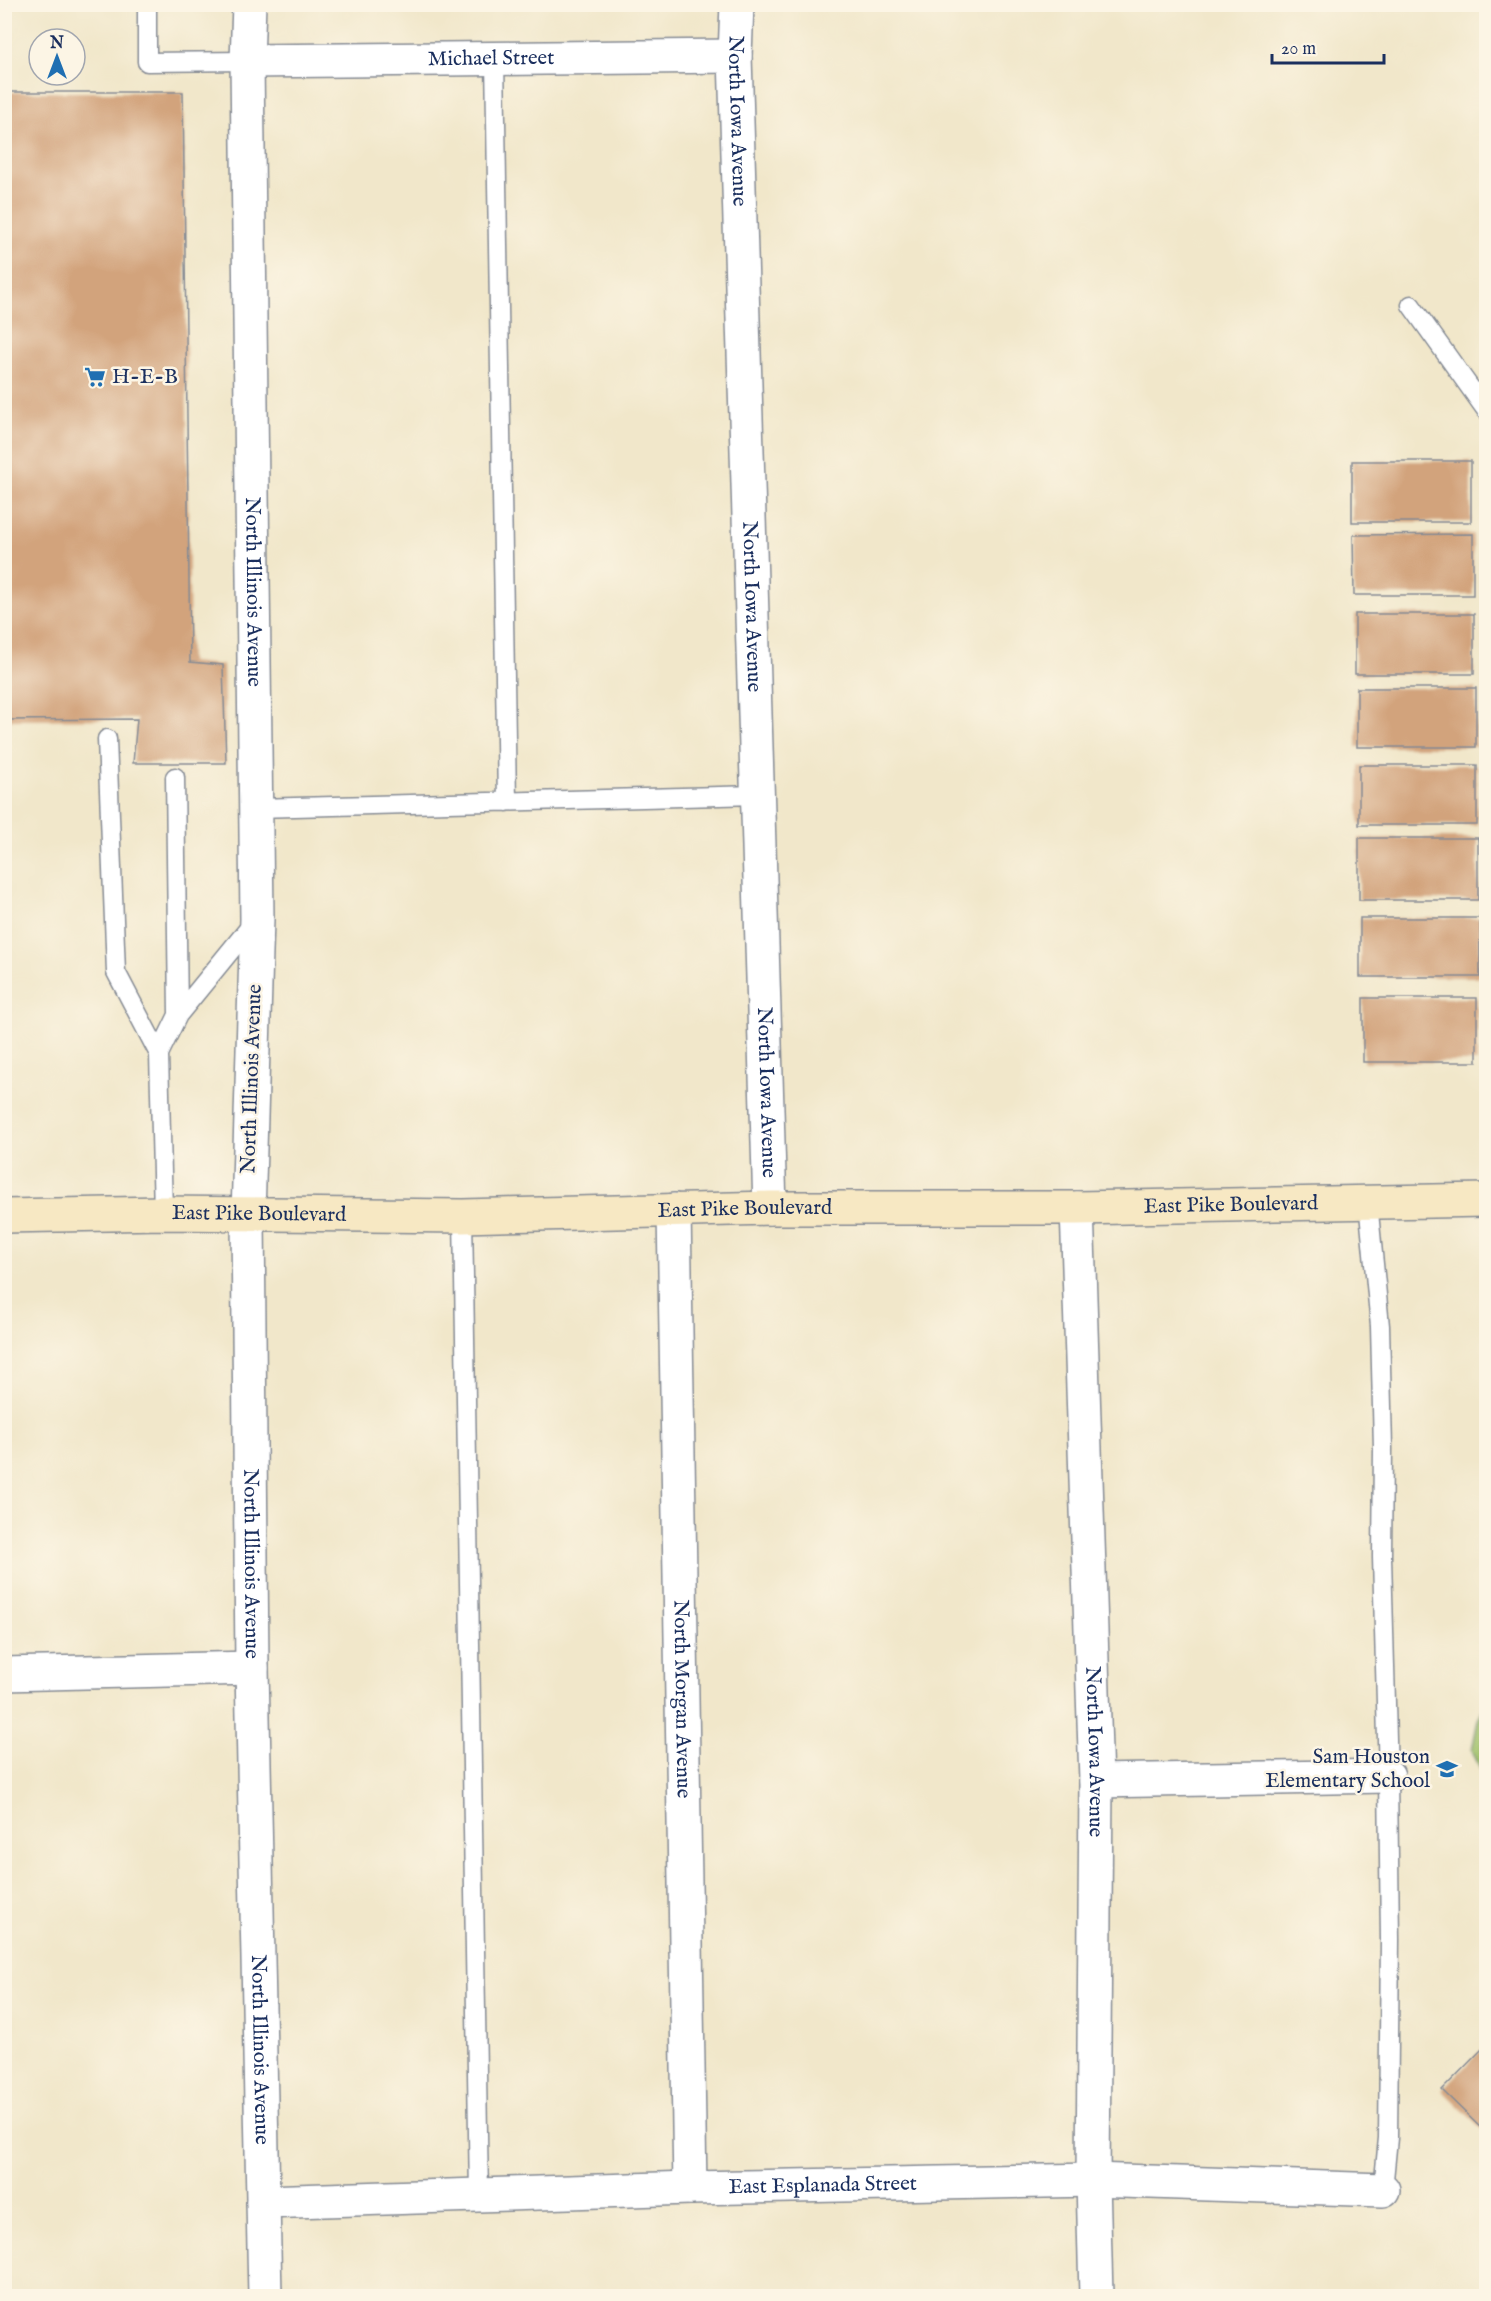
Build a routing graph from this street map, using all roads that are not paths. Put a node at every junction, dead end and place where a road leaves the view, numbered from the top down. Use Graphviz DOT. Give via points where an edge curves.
graph roads {
  1 [pos="147,4"];
  2 [pos="249,4"];
  3 [pos="737,4"];
  4 [pos="735,57"];
  5 [pos="495,59"];
  6 [pos="246,62"];
  7 [pos="1411,305"];
  8 [pos="1486,410"];
  9 [pos="107,739"];
  10 [pos="175,777"];
  11 [pos="758,795"];
  12 [pos="507,802"];
  13 [pos="256,808"];
  14 [pos="257,919"];
  15 [pos="178,1015"];
  16 [pos="159,1054"];
  17 [pos="1486,1200"];
  18 [pos="1368,1202"];
  19 [pos="770,1208"];
  20 [pos="1077,1208"];
  21 [pos="674,1210"];
  22 [pos="163,1213"];
  23 [pos="248,1215"];
  24 [pos="4,1216"];
  25 [pos="463,1216"];
  26 [pos="252,1668"];
  27 [pos="4,1674"];
  28 [pos="1388,1776"];
  29 [pos="1096,1781"];
  30 [pos="1094,2180"];
  31 [pos="690,2188"];
  32 [pos="1383,2190"];
  33 [pos="479,2195"];
  34 [pos="263,2202"];
  35 [pos="265,2296"];
  36 [pos="1096,2296"];
  1 -- 6 [label="lane" via="147,62"];
  2 -- 6 [label="street, North Illinois Avenue"];
  3 -- 4 [label="street, North Iowa Avenue"];
  4 -- 5 [label="street, Michael Street"];
  4 -- 11 [label="street, North Iowa Avenue"];
  5 -- 6 [label="street, Michael Street"];
  5 -- 12 [label="lane"];
  6 -- 13 [label="street, North Illinois Avenue"];
  7 -- 8 [label="lane"];
  9 -- 16 [label="lane" via="116,972"];
  10 -- 15 [label="lane"];
  11 -- 12 [label="lane"];
  11 -- 19 [label="street, North Iowa Avenue"];
  12 -- 13 [label="lane"];
  13 -- 14 [label="street, North Illinois Avenue"];
  14 -- 15 [label="lane"];
  14 -- 23 [label="street, North Illinois Avenue"];
  15 -- 16 [label="lane"];
  16 -- 22 [label="lane"];
  17 -- 18 [label="street, East Pike Boulevard"];
  18 -- 20 [label="street, East Pike Boulevard"];
  18 -- 28 [label="lane" via="1380,1326"];
  19 -- 20 [label="street, East Pike Boulevard"];
  19 -- 21 [label="street, East Pike Boulevard"];
  20 -- 29 [label="street, North Iowa Avenue"];
  21 -- 25 [label="street, East Pike Boulevard"];
  21 -- 31 [label="street, North Morgan Avenue"];
  22 -- 23 [label="street, East Pike Boulevard"];
  22 -- 24 [label="street, East Pike Boulevard"];
  23 -- 25 [label="street, East Pike Boulevard"];
  23 -- 26 [label="street, North Illinois Avenue"];
  25 -- 33 [label="lane"];
  26 -- 27 [label="street"];
  26 -- 34 [label="street, North Illinois Avenue"];
  28 -- 29 [label="street"];
  28 -- 32 [label="lane" via="1389,2091"];
  29 -- 30 [label="street, North Iowa Avenue"];
  30 -- 31 [label="street, East Esplanada Street"];
  30 -- 32 [label="street, East Esplanada Street"];
  30 -- 36 [label="street, North Iowa Avenue"];
  31 -- 33 [label="street, East Esplanada Street"];
  33 -- 34 [label="street, East Esplanada Street"];
  34 -- 35 [label="street, North Illinois Avenue"];
}
